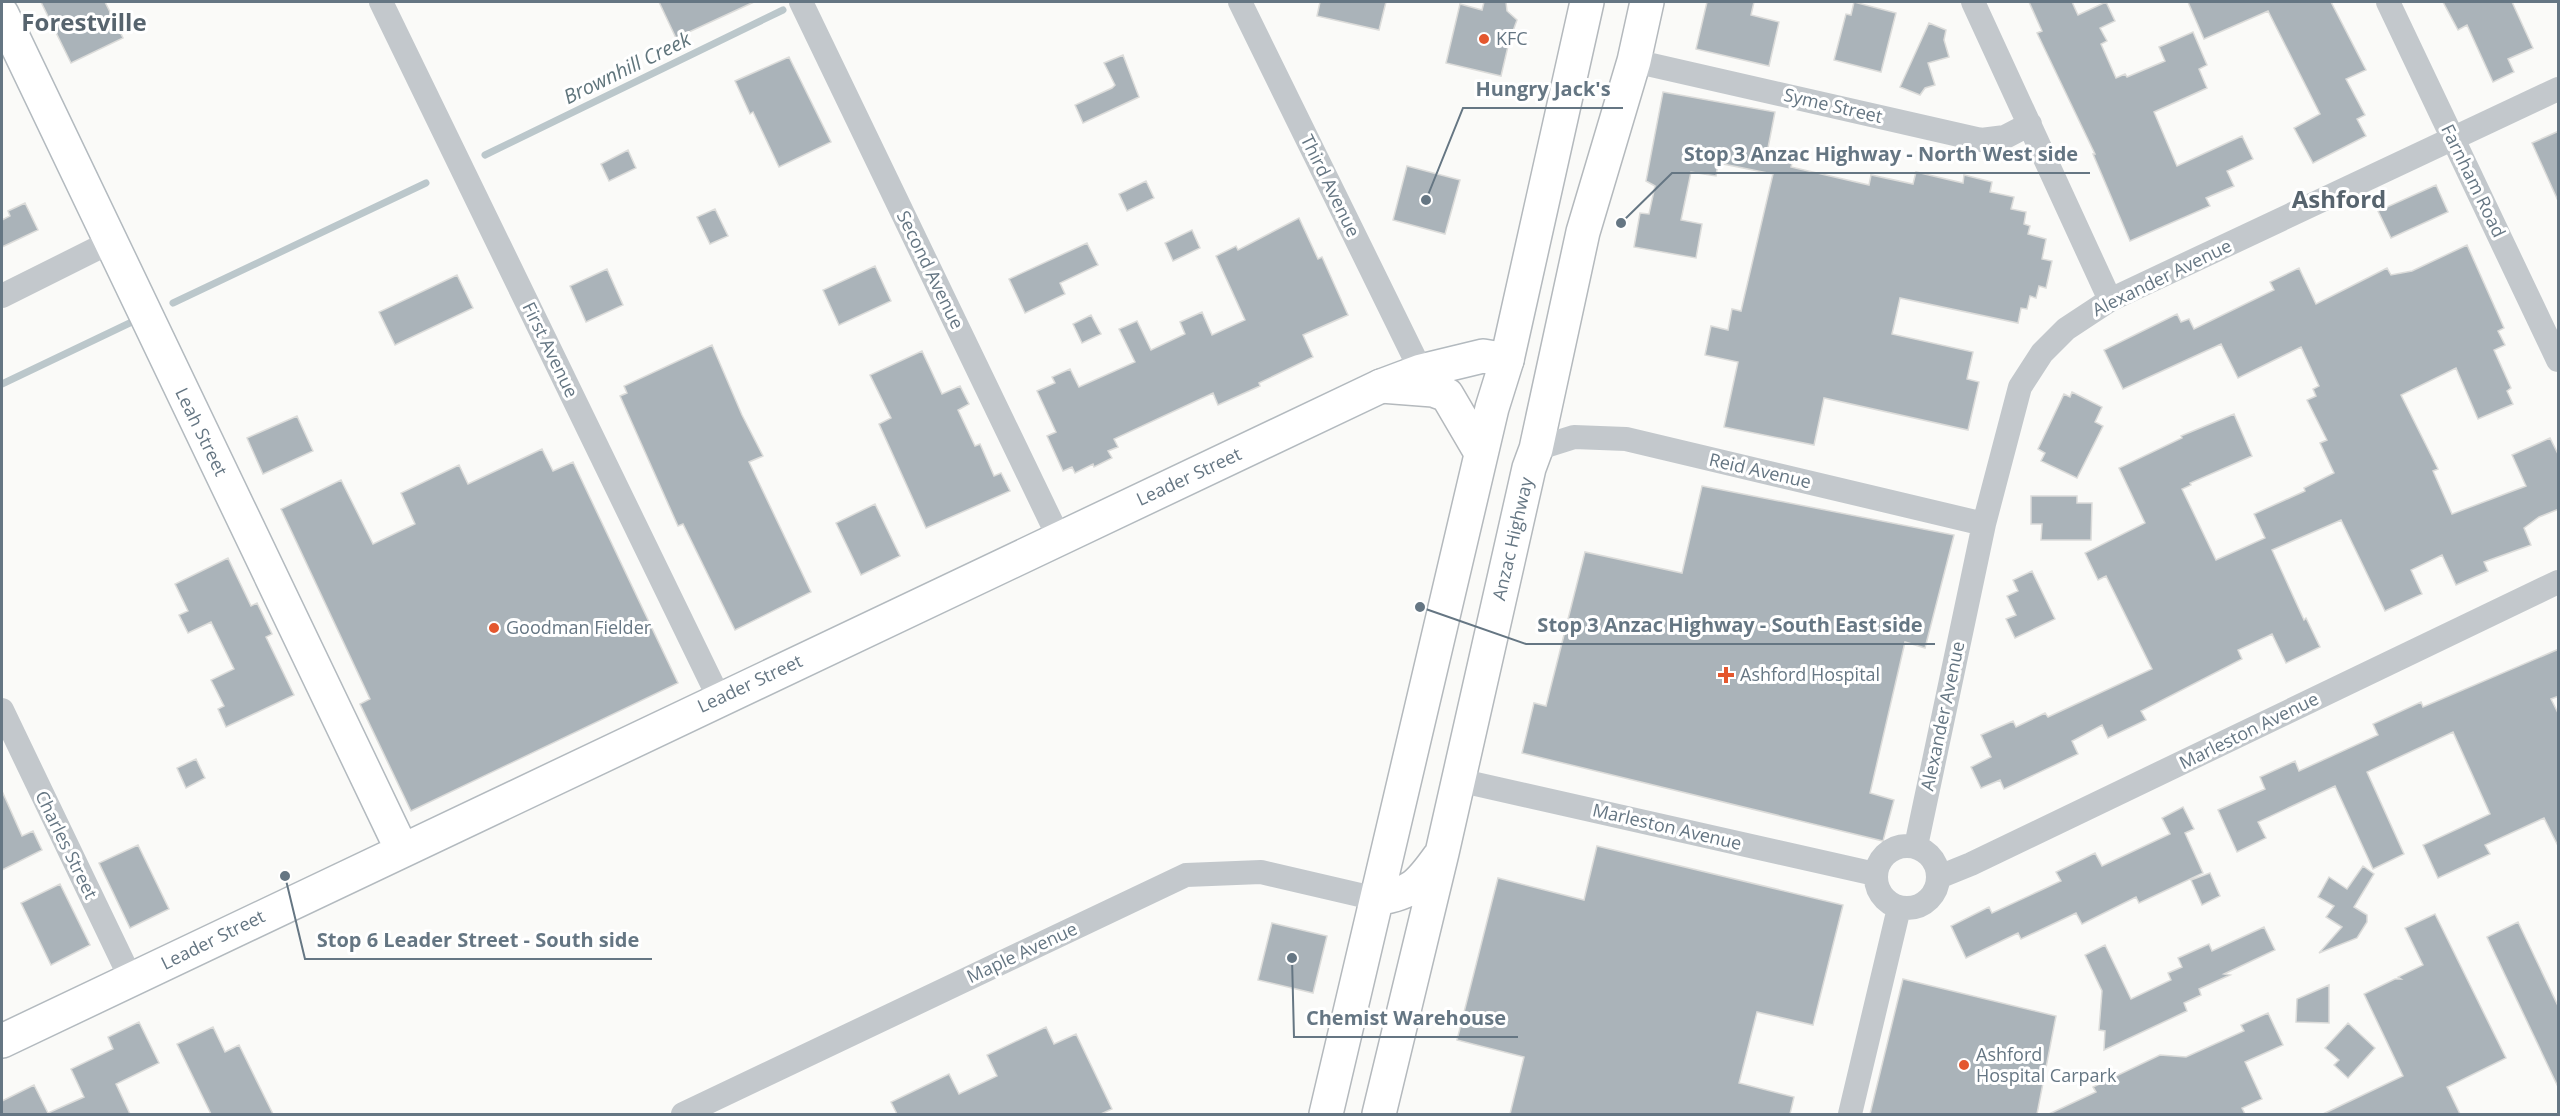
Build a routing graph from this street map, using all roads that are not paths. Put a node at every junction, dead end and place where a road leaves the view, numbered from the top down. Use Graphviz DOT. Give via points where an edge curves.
graph roads {
  1 [pos="381,2"];
  2 [pos="801,2"];
  3 [pos="1240,2"];
  4 [pos="1647,2"];
  5 [pos="1973,2"];
  6 [pos="2388,2"];
  7 [pos="1588,5"];
  8 [pos="2,14"];
  9 [pos="1634,61"];
  10 [pos="2559,89"];
  11 [pos="2030,124"];
  12 [pos="2453,140"];
  13 [pos="1583,232"];
  14 [pos="110,242"];
  15 [pos="2,296"];
  16 [pos="2110,300"];
  17 [pos="1507,360"];
  18 [pos="2559,360"];
  19 [pos="1420,371"];
  20 [pos="1381,386"];
  21 [pos="1481,453"];
  22 [pos="1533,458"];
  23 [pos="1984,524"];
  24 [pos="1059,538"];
  25 [pos="2559,582"];
  26 [pos="1444,609"];
  27 [pos="1494,620"];
  28 [pos="719,698"];
  29 [pos="2,710"];
  30 [pos="1458,780"];
  31 [pos="1916,846"];
  32 [pos="402,850"];
  33 [pos="1442,853"];
  34 [pos="1875,874"];
  35 [pos="1939,877"];
  36 [pos="1377,899"];
  37 [pos="1899,908"];
  38 [pos="1420,951"];
  39 [pos="131,980"];
  40 [pos="2,1041"];
  41 [pos="683,1114"];
  42 [pos="1326,1114"];
  43 [pos="1379,1114"];
  44 [pos="1850,1114"];
  1 -- 28 [label="street, First Avenue"];
  2 -- 24 [label="street, Second Avenue"];
  3 -- 19 [label="street, Third Avenue"];
  4 -- 9 [label="main road, Anzac Highway"];
  5 -- 11 [label="street"];
  6 -- 12 [label="street, Farnham Road"];
  7 -- 17 [label="main road"];
  8 -- 14 [label="main road, Leah Street"];
  9 -- 11 [label="street, Syme Street" via="1981,140 2005,137"];
  9 -- 13 [label="main road, Anzac Highway"];
  10 -- 12 [label="street, Alexander Avenue"];
  11 -- 16 [label="street"];
  12 -- 16 [label="street, Alexander Avenue"];
  12 -- 18 [label="street, Farnham Road"];
  13 -- 17 [label="main road" via="1548,310"];
  13 -- 22 [label="main road, Anzac Highway"];
  14 -- 15 [label="street"];
  14 -- 32 [label="main road, Leah Street"];
  16 -- 23 [label="street, Alexander Avenue" via="2066,329 2042,353 2020,387"];
  17 -- 19 [label="main road, Leader Street" via="1483,356"];
  17 -- 21 [label="main road"];
  17 -- 22 [label="main road" via="1521,373 1532,400"];
  19 -- 20 [label="main road, Leader Street"];
  20 -- 21 [label="main road" via="1424,388 1447,395"];
  20 -- 24 [label="main road, Leader Street"];
  21 -- 26 [label="main road"];
  22 -- 23 [label="street, Reid Avenue" via="1574,437 1626,439"];
  22 -- 27 [label="main road, Anzac Highway"];
  23 -- 31 [label="street, Alexander Avenue"];
  24 -- 28 [label="main road, Leader Street"];
  25 -- 35 [label="street, Marleston Avenue"];
  26 -- 27 [label="main road"];
  26 -- 36 [label="main road"];
  27 -- 30 [label="main road, Anzac Highway"];
  28 -- 32 [label="main road, Leader Street"];
  29 -- 39 [label="street, Charles Street"];
  30 -- 33 [label="main road, Anzac Highway"];
  30 -- 34 [label="street, Marleston Avenue"];
  31 -- 34 [label="street" via="1901,845 1884,854"];
  31 -- 35 [label="street" via="1928,852"];
  32 -- 39 [label="main road, Leader Street"];
  33 -- 36 [label="main road" via="1424,878 1410,889 1401,895"];
  33 -- 38 [label="main road, Anzac Highway"];
  34 -- 37 [label="street" via="1883,898"];
  35 -- 37 [label="street" via="1927,902 1915,908"];
  36 -- 38 [label="main road" via="1393,911"];
  36 -- 41 [label="street, Maple Avenue" via="1261,872 1186,875"];
  36 -- 42 [label="main road"];
  37 -- 44 [label="street"];
  38 -- 43 [label="main road, Anzac Highway"];
  39 -- 40 [label="main road, Leader Street"];
}
